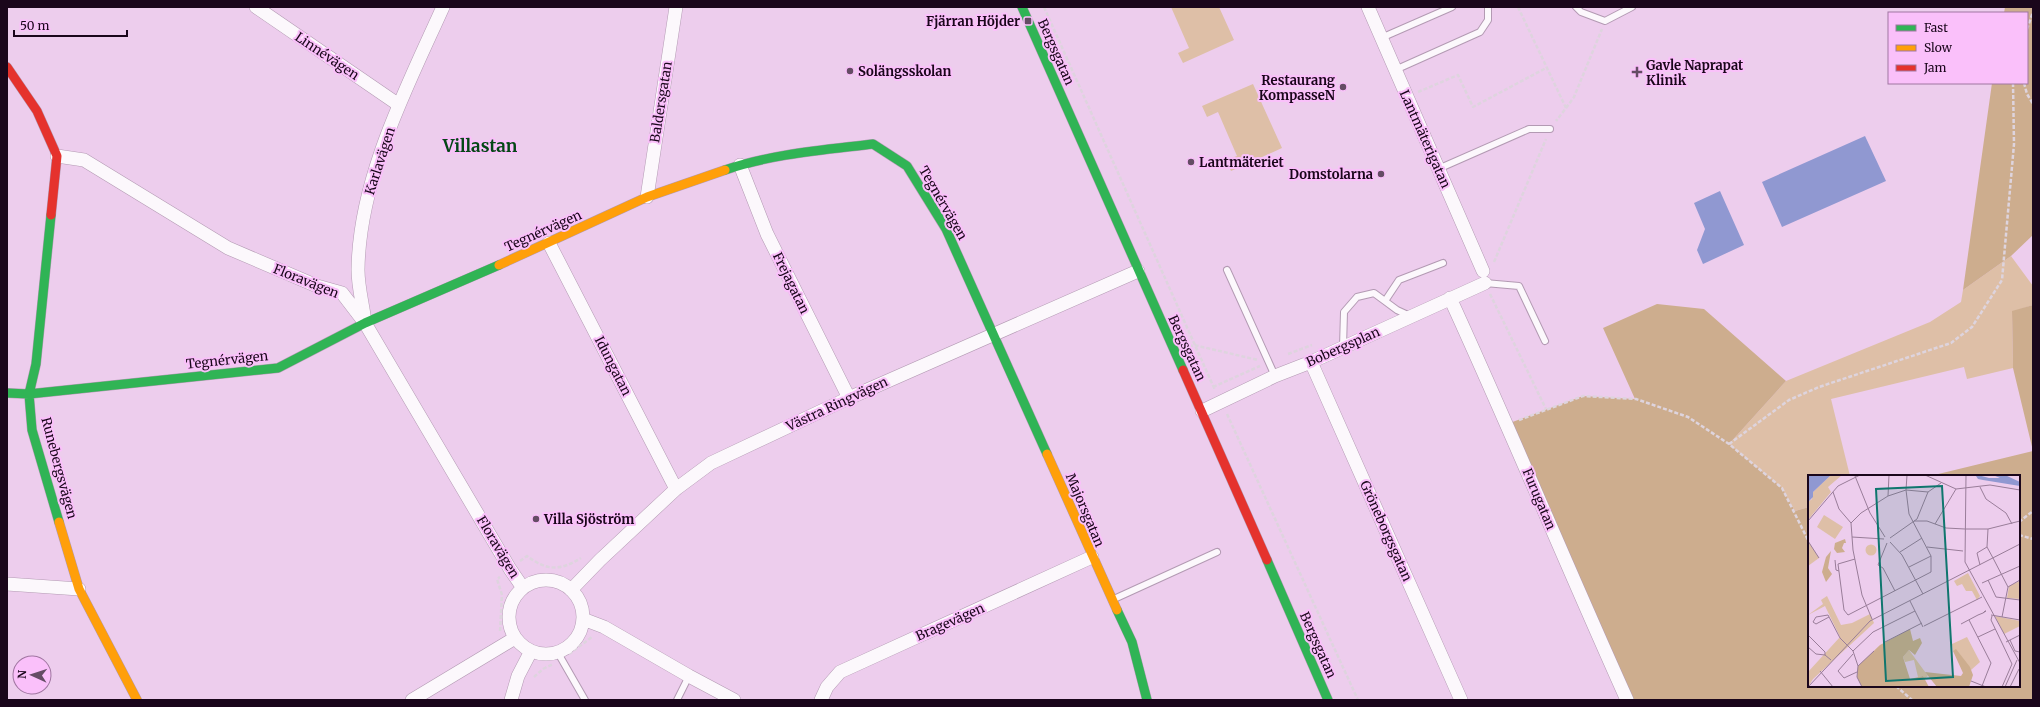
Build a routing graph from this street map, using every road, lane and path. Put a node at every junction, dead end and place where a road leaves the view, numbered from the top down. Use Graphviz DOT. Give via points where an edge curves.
graph roads {
  1 [pos="256,7"];
  2 [pos="443,7"];
  3 [pos="676,7"];
  4 [pos="1022,7"];
  5 [pos="1044,7"];
  6 [pos="1368,7"];
  7 [pos="1452,7"];
  8 [pos="1488,7"];
  9 [pos="1518,7"];
  10 [pos="1576,7"];
  11 [pos="1632,7"];
  12 [pos="2033,12"];
  13 [pos="1605,21"];
  14 [pos="2028,26"];
  15 [pos="1381,38"];
  16 [pos="7,67"];
  17 [pos="1546,68"];
  18 [pos="1395,70"];
  19 [pos="2013,84"];
  20 [pos="2024,84"];
  21 [pos="1407,97"];
  22 [pos="2033,104"];
  23 [pos="399,105"];
  24 [pos="1566,108"];
  25 [pos="1550,129"];
  26 [pos="57,156"];
  27 [pos="740,165"];
  28 [pos="1438,169"];
  29 [pos="647,197"];
  30 [pos="549,243"];
  31 [pos="1443,263"];
  32 [pos="1226,270"];
  33 [pos="1138,271"];
  34 [pos="1484,277"];
  35 [pos="1450,298"];
  36 [pos="1385,301"];
  37 [pos="1410,316"];
  38 [pos="365,323"];
  39 [pos="994,333"];
  40 [pos="1544,341"];
  41 [pos="1194,345"];
  42 [pos="1342,347"];
  43 [pos="1268,362"];
  44 [pos="1311,362"];
  45 [pos="1275,376"];
  46 [pos="7,393"];
  47 [pos="29,394"];
  48 [pos="848,398"];
  49 [pos="1222,402"];
  50 [pos="1546,410"];
  51 [pos="1202,411"];
  52 [pos="1507,424"];
  53 [pos="1729,444"];
  54 [pos="676,489"];
  55 [pos="2033,511"];
  56 [pos="2020,521"];
  57 [pos="2020,535"];
  58 [pos="2033,539"];
  59 [pos="1808,540"];
  60 [pos="1217,552"];
  61 [pos="1092,558"];
  62 [pos="7,584"];
  63 [pos="523,588"];
  64 [pos="79,589"];
  65 [pos="571,590"];
  66 [pos="1112,600"];
  67 [pos="583,619"];
  68 [pos="515,638"];
  69 [pos="531,652"];
  70 [pos="558,652"];
  71 [pos="689,676"];
  72 [pos="1897,687"];
  73 [pos="137,700"];
  74 [pos="412,700"];
  75 [pos="511,700"];
  76 [pos="585,700"];
  77 [pos="678,700"];
  78 [pos="734,700"];
  79 [pos="821,700"];
  80 [pos="1147,700"];
  81 [pos="1328,700"];
  82 [pos="1358,700"];
  83 [pos="1461,700"];
  84 [pos="1627,700"];
  85 [pos="1912,700"];
  1 -- 23 [label="street, Linnévägen"];
  2 -- 23 [label="street, Karlavägen"];
  3 -- 29 [label="street, Baldersgatan"];
  4 -- 33 [label="street, Bergsgatan"];
  5 -- 41 [label="path"];
  6 -- 15 [label="street, Lantmäterigatan"];
  7 -- 15 [label="lane"];
  8 -- 18 [label="lane" via="1488,20 1480,32"];
  9 -- 17 [label="path"];
  10 -- 13 [label="lane" via="1581,12"];
  11 -- 13 [label="lane"];
  12 -- 14 [label="path"];
  13 -- 24 [label="path" via="1574,97"];
  15 -- 18 [label="street, Lantmäterigatan"];
  16 -- 26 [label="street" via="37,111"];
  17 -- 21 [label="path" via="1473,107 1458,75"];
  17 -- 24 [label="path"];
  18 -- 21 [label="street, Lantmäterigatan"];
  19 -- 53 [label="path" via="2014,144 2002,280 1972,327 1951,343 1819,387 1789,400"];
  20 -- 22 [label="path"];
  21 -- 28 [label="street, Lantmäterigatan"];
  23 -- 38 [label="street, Karlavägen" via="371,186 362,232 358,271"];
  24 -- 25 [label="path"];
  25 -- 28 [label="lane" via="1528,129"];
  25 -- 34 [label="path"];
  26 -- 38 [label="street, Floravägen" via="84,160 228,248 317,286 342,293"];
  26 -- 47 [label="street, Runebergsvägen" via="36,364"];
  27 -- 29 [label="street, Tegnérvägen"];
  27 -- 39 [label="street, Tegnérvägen" via="873,144 907,166 946,229"];
  27 -- 48 [label="street, Frejagatan" via="767,234"];
  28 -- 34 [label="street, Lantmäterigatan"];
  29 -- 30 [label="street, Tegnérvägen"];
  30 -- 38 [label="street, Tegnérvägen"];
  30 -- 54 [label="street, Idungatan"];
  31 -- 36 [label="lane" via="1399,280"];
  32 -- 43 [label="lane"];
  33 -- 39 [label="street, Västra Ringvägen"];
  33 -- 51 [label="street, Bergsgatan"];
  34 -- 35 [label="street, Bobergsplan"];
  34 -- 40 [label="lane" via="1519,286"];
  34 -- 50 [label="path"];
  35 -- 37 [label="street, Bobergsplan"];
  35 -- 52 [label="street, Furugatan"];
  36 -- 37 [label="lane"];
  36 -- 42 [label="lane" via="1374,293 1357,297 1344,312"];
  37 -- 42 [label="street, Bobergsplan"];
  38 -- 47 [label="street, Tegnérvägen" via="278,368"];
  38 -- 63 [label="street, Floravägen"];
  39 -- 48 [label="street, Västra Ringvägen"];
  39 -- 61 [label="street, Majorsgatan"];
  41 -- 43 [label="path"];
  41 -- 49 [label="path"];
  42 -- 44 [label="street, Bobergsplan"];
  43 -- 45 [label="lane"];
  44 -- 45 [label="street, Bobergsplan"];
  44 -- 83 [label="street, Gröneborgsgatan"];
  45 -- 49 [label="street, Bobergsplan"];
  46 -- 47 [label="street, Tegnérvägen"];
  47 -- 64 [label="street, Runebergsvägen" via="32,430"];
  48 -- 54 [label="street, Västra Ringvägen" via="712,464"];
  49 -- 51 [label="street, Bobergsplan"];
  49 -- 82 [label="path"];
  50 -- 52 [label="path"];
  50 -- 53 [label="path" via="1583,396 1636,399 1688,417"];
  51 -- 81 [label="street, Bergsgatan"];
  52 -- 84 [label="street, Furugatan"];
  53 -- 59 [label="path" via="1782,488"];
  54 -- 65 [label="street, Västra Ringvägen"];
  55 -- 56 [label="path"];
  57 -- 58 [label="path"];
  60 -- 66 [label="lane"];
  61 -- 66 [label="street, Majorsgatan"];
  61 -- 79 [label="street, Bragevägen" via="840,672 827,687"];
  62 -- 64 [label="street"];
  63 -- 65 [label="street" via="532,583 548,580 563,584"];
  63 -- 68 [label="street" via="515,596 509,617 510,628"];
  64 -- 73 [label="street, Runebergsvägen"];
  65 -- 67 [label="street" via="578,598"];
  66 -- 80 [label="street, Majorsgatan" via="1132,642"];
  67 -- 70 [label="street" via="576,640"];
  67 -- 71 [label="street" via="604,627"];
  68 -- 69 [label="street"];
  68 -- 74 [label="street"];
  69 -- 70 [label="street"];
  69 -- 75 [label="street" via="518,676"];
  70 -- 76 [label="lane"];
  71 -- 77 [label="lane"];
  71 -- 78 [label="street"];
  72 -- 85 [label="path"];
}
